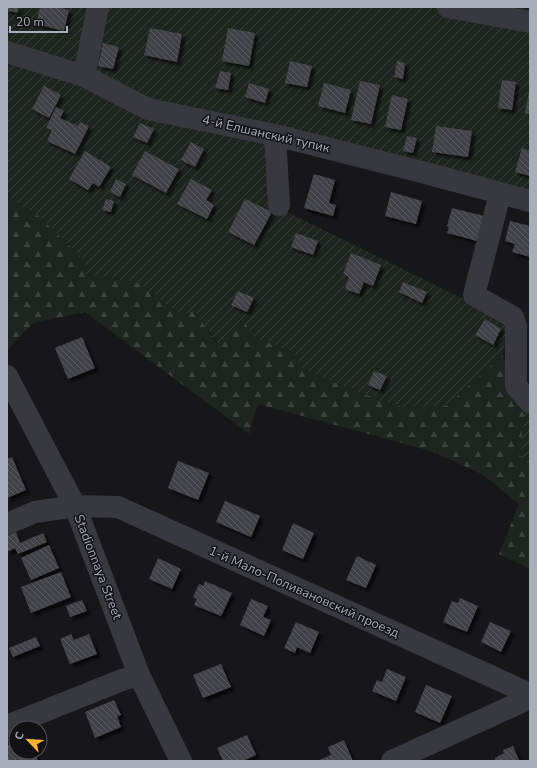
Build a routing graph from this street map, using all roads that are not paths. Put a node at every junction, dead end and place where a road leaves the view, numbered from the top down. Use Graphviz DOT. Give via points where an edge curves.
graph roads {
  1 [pos="98,7"];
  2 [pos="448,7"];
  3 [pos="530,22"];
  4 [pos="7,52"];
  5 [pos="84,76"];
  6 [pos="275,135"];
  7 [pos="500,194"];
  8 [pos="530,201"];
  9 [pos="279,205"];
  10 [pos="7,376"];
  11 [pos="530,402"];
  12 [pos="75,506"];
  13 [pos="7,524"];
  14 [pos="139,674"];
  15 [pos="530,694"];
  16 [pos="530,698"];
  17 [pos="7,726"];
  18 [pos="181,761"];
  19 [pos="392,761"];
  1 -- 5 [label="street"];
  2 -- 3 [label="street"];
  4 -- 5 [label="street, 4-й Елшанский тупик"];
  5 -- 6 [label="street, 4-й Елшанский тупик" via="148,108"];
  6 -- 7 [label="street, 4-й Елшанский тупик"];
  6 -- 9 [label="street"];
  7 -- 8 [label="street, 4-й Елшанский тупик"];
  7 -- 11 [label="street" via="474,295 513,317 516,326 516,386"];
  10 -- 12 [label="street, Stadionnaya Street"];
  12 -- 13 [label="street, 1-й Мало-Поливановский проезд" via="35,512"];
  12 -- 14 [label="street, Stadionnaya Street"];
  12 -- 15 [label="street, 1-й Мало-Поливановский проезд" via="118,507"];
  14 -- 17 [label="street"];
  14 -- 18 [label="street, Stadionnaya Street"];
  16 -- 19 [label="street"];
}
